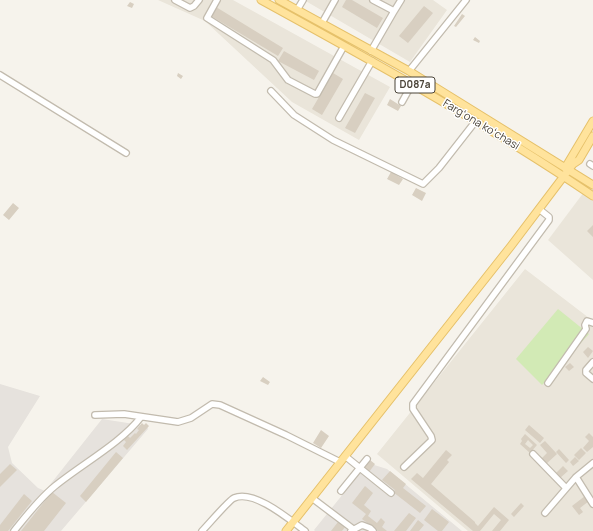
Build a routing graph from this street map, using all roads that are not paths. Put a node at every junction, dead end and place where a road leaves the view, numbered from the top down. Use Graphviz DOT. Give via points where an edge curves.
graph roads {
  1 [pos="175,0"];
  2 [pos="199,0"];
  3 [pos="217,0"];
  4 [pos="261,0"];
  5 [pos="279,0"];
  6 [pos="303,0"];
  7 [pos="336,0"];
  8 [pos="373,0"];
  9 [pos="466,0"];
  10 [pos="400,1"];
  11 [pos="297,10"];
  12 [pos="393,13"];
  13 [pos="322,23"];
  14 [pos="344,46"];
  15 [pos="371,51"];
  16 [pos="372,61"];
  17 [pos="409,71"];
  18 [pos="0,75"];
  19 [pos="412,84"];
  20 [pos="271,91"];
  21 [pos="402,102"];
  22 [pos="339,118"];
  23 [pos="593,121"];
  24 [pos="475,122"];
  25 [pos="593,136"];
  26 [pos="126,154"];
  27 [pos="568,168"];
  28 [pos="563,175"];
  29 [pos="593,185"];
  30 [pos="593,196"];
  31 [pos="539,209"];
  32 [pos="593,323"];
  33 [pos="593,362"];
  34 [pos="593,379"];
  35 [pos="548,383"];
  36 [pos="95,415"];
  37 [pos="141,417"];
  38 [pos="534,454"];
  39 [pos="342,459"];
  40 [pos="367,459"];
  41 [pos="593,463"];
  42 [pos="404,467"];
  43 [pos="360,468"];
  44 [pos="576,477"];
  45 [pos="566,488"];
  46 [pos="341,491"];
  47 [pos="391,493"];
  48 [pos="312,498"];
  49 [pos="593,504"];
  50 [pos="545,513"];
  51 [pos="291,528"];
  52 [pos="352,530"];
  53 [pos="14,531"];
  54 [pos="202,531"];
  55 [pos="305,531"];
  56 [pos="373,531"];
  1 -- 2 [label="street" via="190,8"];
  3 -- 14 [label="street" via="207,18 273,60 288,80 315,94"];
  4 -- 14 [label="main road, Fargʻona koʻchasi / D087a"];
  5 -- 11 [label="main road, Fargʻona koʻchasi / D087a"];
  6 -- 11 [label="street"];
  7 -- 13 [label="street"];
  8 -- 12 [label="street"];
  9 -- 17 [label="street"];
  10 -- 12 [label="street"];
  11 -- 13 [label="main road, Fargʻona koʻchasi / D087a"];
  12 -- 15 [label="street"];
  13 -- 15 [label="main road, Fargʻona koʻchasi / D087a"];
  14 -- 16 [label="main road, Fargʻona koʻchasi / D087a"];
  15 -- 17 [label="main road, Fargʻona koʻchasi / D087a"];
  16 -- 19 [label="main road, Fargʻona koʻchasi / D087a"];
  16 -- 22 [label="street"];
  17 -- 27 [label="main road, Fargʻona koʻchasi / D087a"];
  18 -- 26 [label="street"];
  19 -- 21 [label="street"];
  19 -- 24 [label="main road, Fargʻona koʻchasi / D087a"];
  20 -- 24 [label="street" via="294,115 333,140 423,184"];
  23 -- 27 [label="main road"];
  24 -- 28 [label="main road, Fargʻona koʻchasi / D087a"];
  25 -- 27 [label="main road" via="579,160"];
  27 -- 28 [label="main road"];
  27 -- 29 [label="main road, Fargʻona koʻchasi"];
  28 -- 30 [label="main road, Fargʻona koʻchasi"];
  28 -- 31 [label="main road"];
  31 -- 39 [label="main road"];
  31 -- 42 [label="street" via="549,217 549,220 413,404 413,410 432,440"];
  32 -- 35 [label="street" via="588,321 585,325 586,329"];
  33 -- 34 [label="street" via="586,373"];
  36 -- 37 [label="street" via="124,414"];
  37 -- 39 [label="street" via="178,422 191,418 212,404 220,405"];
  37 -- 53 [label="street" via="130,430 40,499"];
  38 -- 45 [label="street"];
  39 -- 43 [label="street"];
  39 -- 48 [label="main road"];
  40 -- 43 [label="street"];
  41 -- 44 [label="street"];
  43 -- 46 [label="street"];
  43 -- 47 [label="street"];
  44 -- 45 [label="street"];
  44 -- 49 [label="street"];
  45 -- 50 [label="street"];
  48 -- 51 [label="main road"];
  48 -- 52 [label="street"];
  51 -- 54 [label="street" via="258,499 239,497 234,498"];
  51 -- 55 [label="street"];
  52 -- 56 [label="street" via="362,525"];
}
